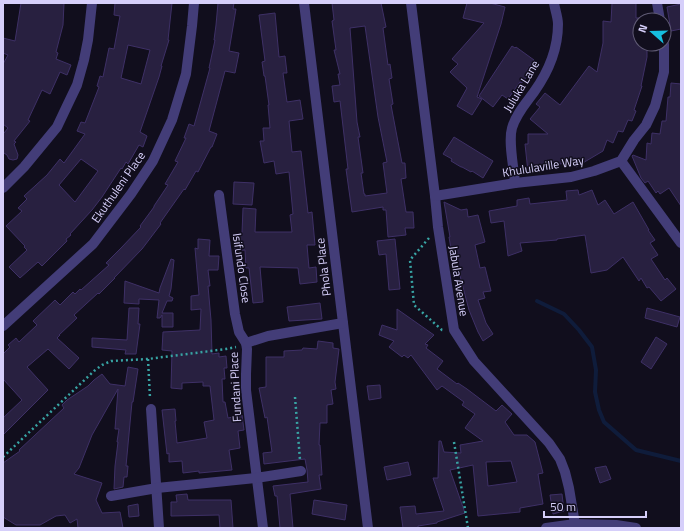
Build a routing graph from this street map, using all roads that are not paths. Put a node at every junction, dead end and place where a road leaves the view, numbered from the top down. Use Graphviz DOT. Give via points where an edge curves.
graph roads {
  1 [pos="92,3"];
  2 [pos="194,3"];
  3 [pos="304,3"];
  4 [pos="411,3"];
  5 [pos="554,3"];
  6 [pos="664,52"];
  7 [pos="621,161"];
  8 [pos="515,183"];
  9 [pos="3,188"];
  10 [pos="219,195"];
  11 [pos="435,196"];
  12 [pos="681,243"];
  13 [pos="343,323"];
  14 [pos="3,326"];
  15 [pos="246,343"];
  16 [pos="151,409"];
  17 [pos="301,471"];
  18 [pos="256,478"];
  19 [pos="157,488"];
  20 [pos="111,496"];
  21 [pos="574,524"];
  22 [pos="159,528"];
  23 [pos="262,528"];
  24 [pos="368,528"];
  25 [pos="546,528"];
  26 [pos="636,528"];
  1 -- 9 [label="street" via="88,40 77,85 57,127"];
  2 -- 14 [label="street, Ekuthuleni Place" via="186,74 172,120 153,161 93,244"];
  3 -- 13 [label="street, Phola Place"];
  4 -- 11 [label="street, Jabula Avenue"];
  5 -- 8 [label="street, Juluka Lane" via="558,23 552,59 542,80 518,114 512,130"];
  6 -- 7 [label="street" via="664,72 655,106 646,125"];
  7 -- 8 [label="street, Khululaville Way" via="571,177"];
  7 -- 12 [label="street"];
  8 -- 11 [label="street, Khululaville Way"];
  10 -- 15 [label="street, Isifundo Close" via="235,314 239,332"];
  11 -- 21 [label="street, Jabula Avenue" via="454,330 474,360 549,443 560,459 569,488"];
  13 -- 15 [label="street, Fundani Place" via="286,332"];
  13 -- 24 [label="street, Phola Place"];
  15 -- 18 [label="street, Fundani Place" via="246,390"];
  16 -- 19 [label="street"];
  17 -- 18 [label="street"];
  18 -- 19 [label="street"];
  18 -- 23 [label="street, Fundani Place"];
  19 -- 20 [label="street"];
  19 -- 22 [label="street"];
  21 -- 25 [label="street"];
  21 -- 26 [label="street"];
}
